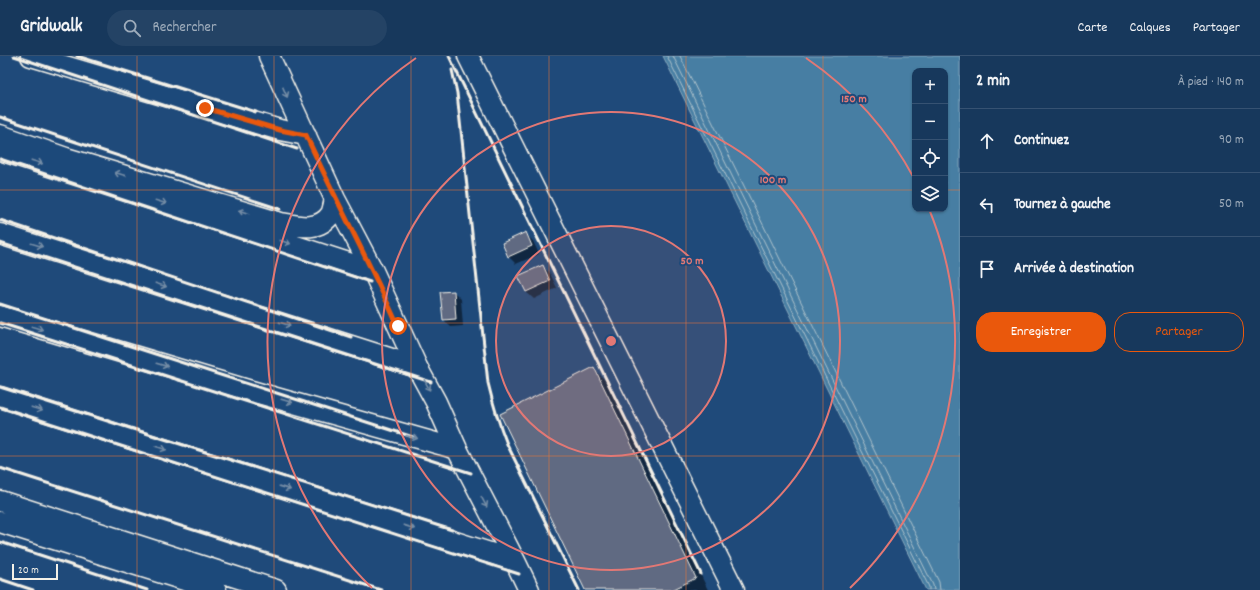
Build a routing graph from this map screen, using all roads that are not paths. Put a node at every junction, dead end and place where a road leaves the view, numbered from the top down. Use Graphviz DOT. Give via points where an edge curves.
graph roads {
  1 [pos="32,56"];
  2 [pos="269,56"];
  3 [pos="468,56"];
  4 [pos="0,135"];
  5 [pos="306,135"];
  6 [pos="0,150"];
  7 [pos="335,199"];
  8 [pos="0,234"];
  9 [pos="373,271"];
  10 [pos="0,316"];
  11 [pos="417,367"];
  12 [pos="0,397"];
  13 [pos="457,449"];
  14 [pos="0,500"];
  15 [pos="0,522"];
  16 [pos="515,561"];
  17 [pos="216,590"];
  18 [pos="276,590"];
  19 [pos="529,590"];
  20 [pos="734,590"];
  1 -- 5 [label="street" via="280,130"];
  2 -- 5 [label="street, one-way"];
  3 -- 20 [label="street"];
  7 -- 4 [label="street, one-way" via="331,214 322,222 308,228 281,223 66,158"];
  5 -- 7 [label="street"];
  6 -- 9 [label="street, one-way"];
  7 -- 9 [label="street"];
  8 -- 11 [label="street, one-way"];
  9 -- 11 [label="street"];
  10 -- 13 [label="street, one-way"];
  11 -- 13 [label="street, one-way"];
  12 -- 16 [label="street, one-way"];
  13 -- 16 [label="street, one-way"];
  14 -- 18 [label="street"];
  15 -- 17 [label="street"];
  16 -- 19 [label="street"];
}
